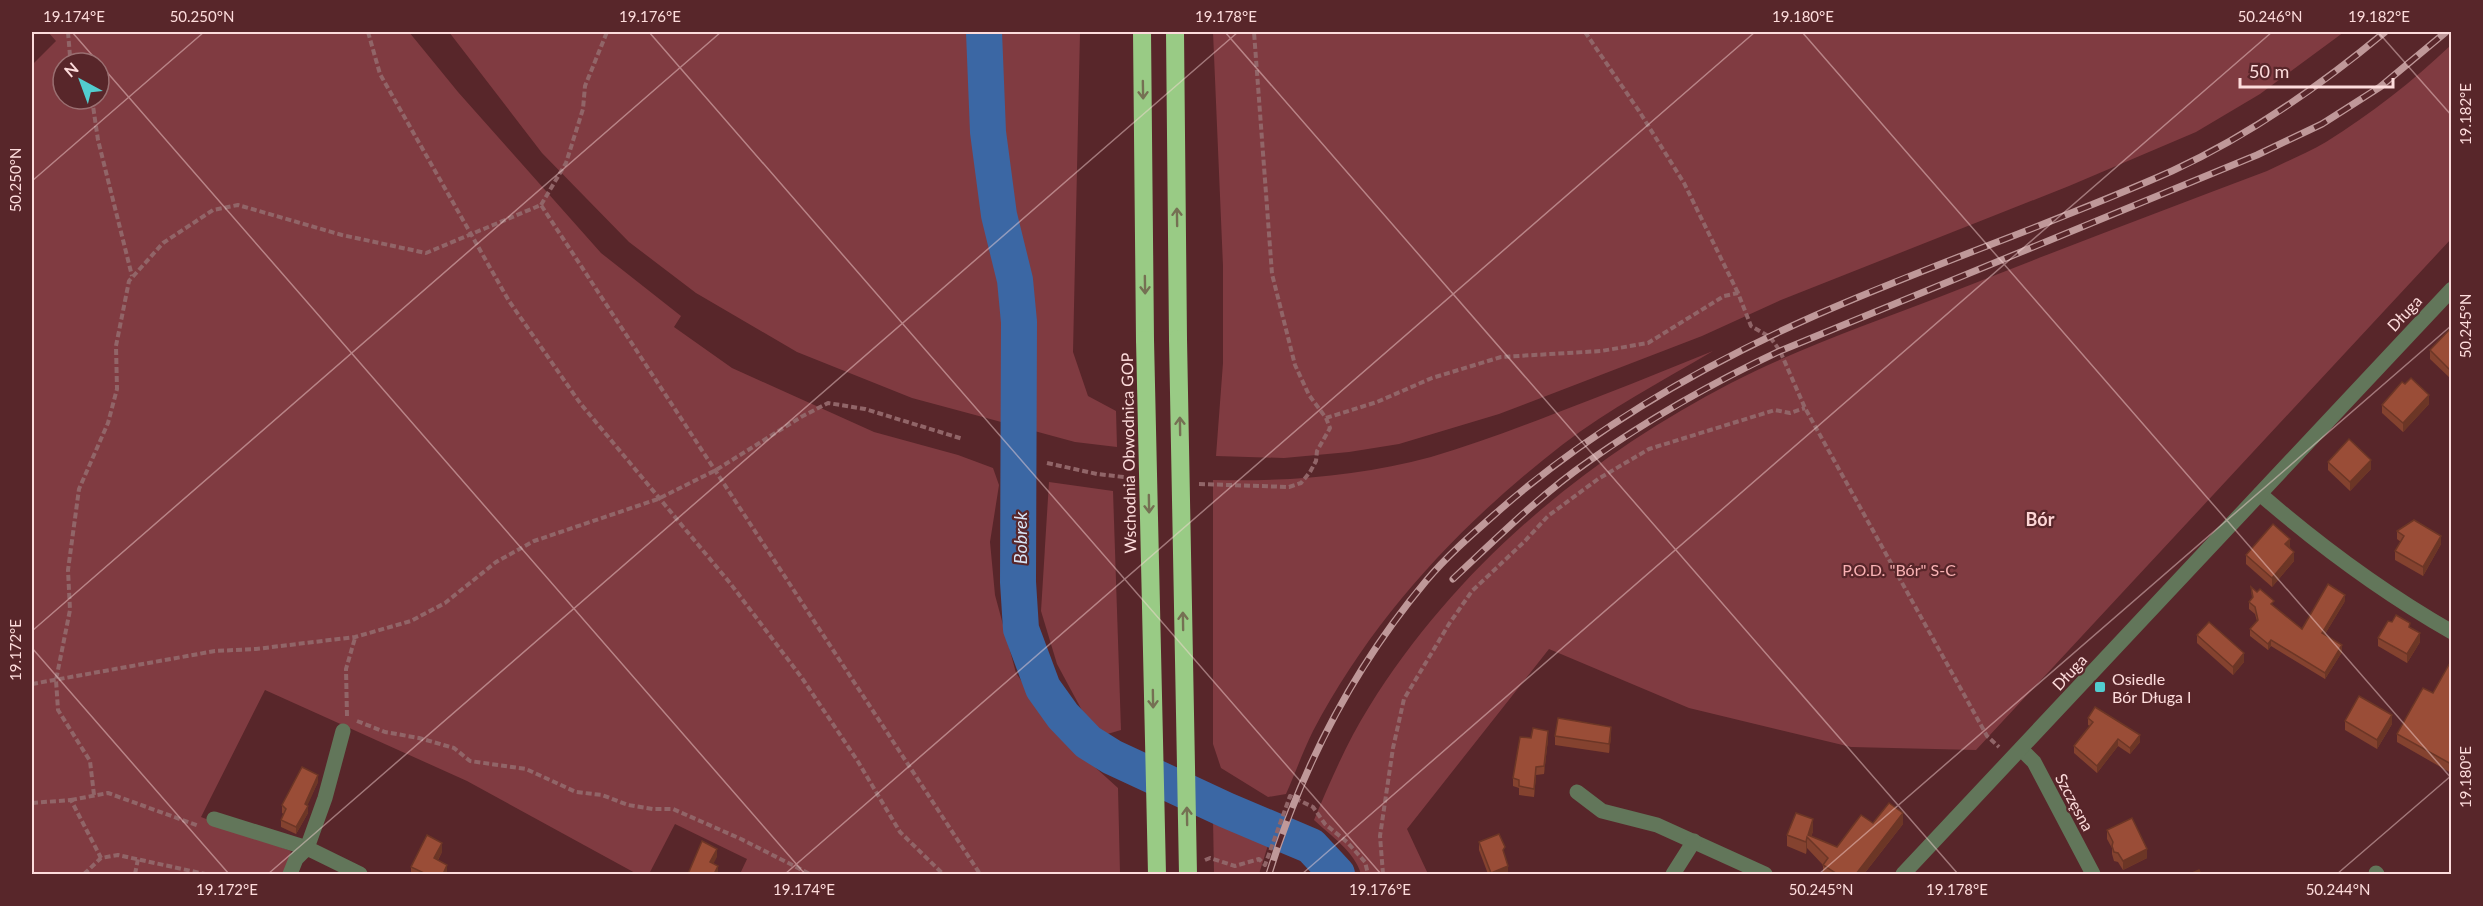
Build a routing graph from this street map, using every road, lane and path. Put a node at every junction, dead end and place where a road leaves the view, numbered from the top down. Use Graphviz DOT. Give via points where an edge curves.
graph roads {
  1 [pos="68,32"];
  2 [pos="368,32"];
  3 [pos="607,32"];
  4 [pos="1142,32"];
  5 [pos="1174,32"];
  6 [pos="1254,32"];
  7 [pos="1585,32"];
  8 [pos="70,51"];
  9 [pos="94,111"];
  10 [pos="541,205"];
  11 [pos="471,235"];
  12 [pos="133,277"];
  13 [pos="2451,289"];
  14 [pos="1738,293"];
  15 [pos="1805,408"];
  16 [pos="1326,418"];
  17 [pos="963,439"];
  18 [pos="1047,463"];
  19 [pos="716,470"];
  20 [pos="1144,479"];
  21 [pos="1191,483"];
  22 [pos="2260,494"];
  23 [pos="658,499"];
  24 [pos="2451,632"];
  25 [pos="355,637"];
  26 [pos="56,680"];
  27 [pos="32,684"];
  28 [pos="345,724"];
  29 [pos="2016,754"];
  30 [pos="1577,792"];
  31 [pos="94,795"];
  32 [pos="71,800"];
  33 [pos="32,803"];
  34 [pos="214,819"];
  35 [pos="1694,841"];
  36 [pos="307,848"];
  37 [pos="101,858"];
  38 [pos="138,859"];
  39 [pos="1259,859"];
  40 [pos="182,872"];
  41 [pos="84,874"];
  42 [pos="135,874"];
  43 [pos="205,874"];
  44 [pos="290,874"];
  45 [pos="360,874"];
  46 [pos="810,874"];
  47 [pos="943,874"];
  48 [pos="980,874"];
  49 [pos="1157,874"];
  50 [pos="1188,874"];
  51 [pos="1368,874"];
  52 [pos="1383,874"];
  53 [pos="1673,874"];
  54 [pos="1765,874"];
  55 [pos="1903,874"];
  56 [pos="2094,874"];
  1 -- 8 [label="path"];
  2 -- 11 [label="path" via="380,74"];
  3 -- 10 [label="path" via="585,86 583,109 566,163"];
  4 -- 49 [label="highway, Wschodnia Obwodnica GOP, one-way, bridge"];
  50 -- 5 [label="highway, one-way, bridge"];
  6 -- 16 [label="path" via="1272,274 1295,365 1309,395"];
  7 -- 14 [label="path" via="1684,183"];
  9 -- 12 [label="path"];
  10 -- 11 [label="path"];
  10 -- 19 [label="path"];
  11 -- 12 [label="path" via="426,253 342,235 238,205 213,210 163,243"];
  11 -- 23 [label="path" via="509,301 580,403"];
  12 -- 26 [label="path" via="116,346 117,389 108,423 79,489 68,570 70,610"];
  13 -- 22 [label="street, Długa"];
  14 -- 15 [label="path" via="1751,326 1770,337 1780,351"];
  14 -- 16 [label="path" via="1718,299 1648,343 1601,351 1501,357"];
  15 -- 29 [label="path" via="1987,736"];
  15 -- 52 [label="path" via="1790,413 1775,410 1649,448 1548,516 1472,591 1404,699 1380,836"];
  16 -- 21 [label="path" via="1330,428 1316,461 1301,483 1289,487"];
  17 -- 19 [label="path" via="865,409 828,403"];
  18 -- 20 [label="path"];
  19 -- 23 [label="path"];
  19 -- 48 [label="path"];
  22 -- 24 [label="street" via="2359,573"];
  22 -- 29 [label="street, Długa"];
  23 -- 25 [label="path" via="534,541 496,562 446,603 411,621"];
  23 -- 47 [label="path" via="730,583 802,678 900,832"];
  25 -- 26 [label="path" via="215,651"];
  25 -- 28 [label="path" via="346,669"];
  26 -- 27 [label="path"];
  26 -- 31 [label="path" via="58,710 90,761"];
  28 -- 36 [label="street"];
  28 -- 46 [label="path" via="454,748 470,761 526,769 576,792 602,795 628,805 674,809"];
  29 -- 55 [label="street, Długa"];
  29 -- 56 [label="street, Szczęsna" via="2034,762"];
  30 -- 35 [label="street" via="1602,811 1657,825"];
  31 -- 32 [label="path"];
  31 -- 34 [label="path" via="108,793 198,826"];
  32 -- 33 [label="path"];
  32 -- 37 [label="path"];
  34 -- 36 [label="street"];
  35 -- 53 [label="street"];
  35 -- 54 [label="street"];
  36 -- 44 [label="street" via="296,859"];
  36 -- 45 [label="street"];
  37 -- 38 [label="path" via="118,855"];
  37 -- 41 [label="path"];
  38 -- 40 [label="path"];
  38 -- 42 [label="path"];
  39 -- 51 [label="path" via="1265,865 1290,796 1313,807 1365,862"];
  40 -- 43 [label="path"];
}
